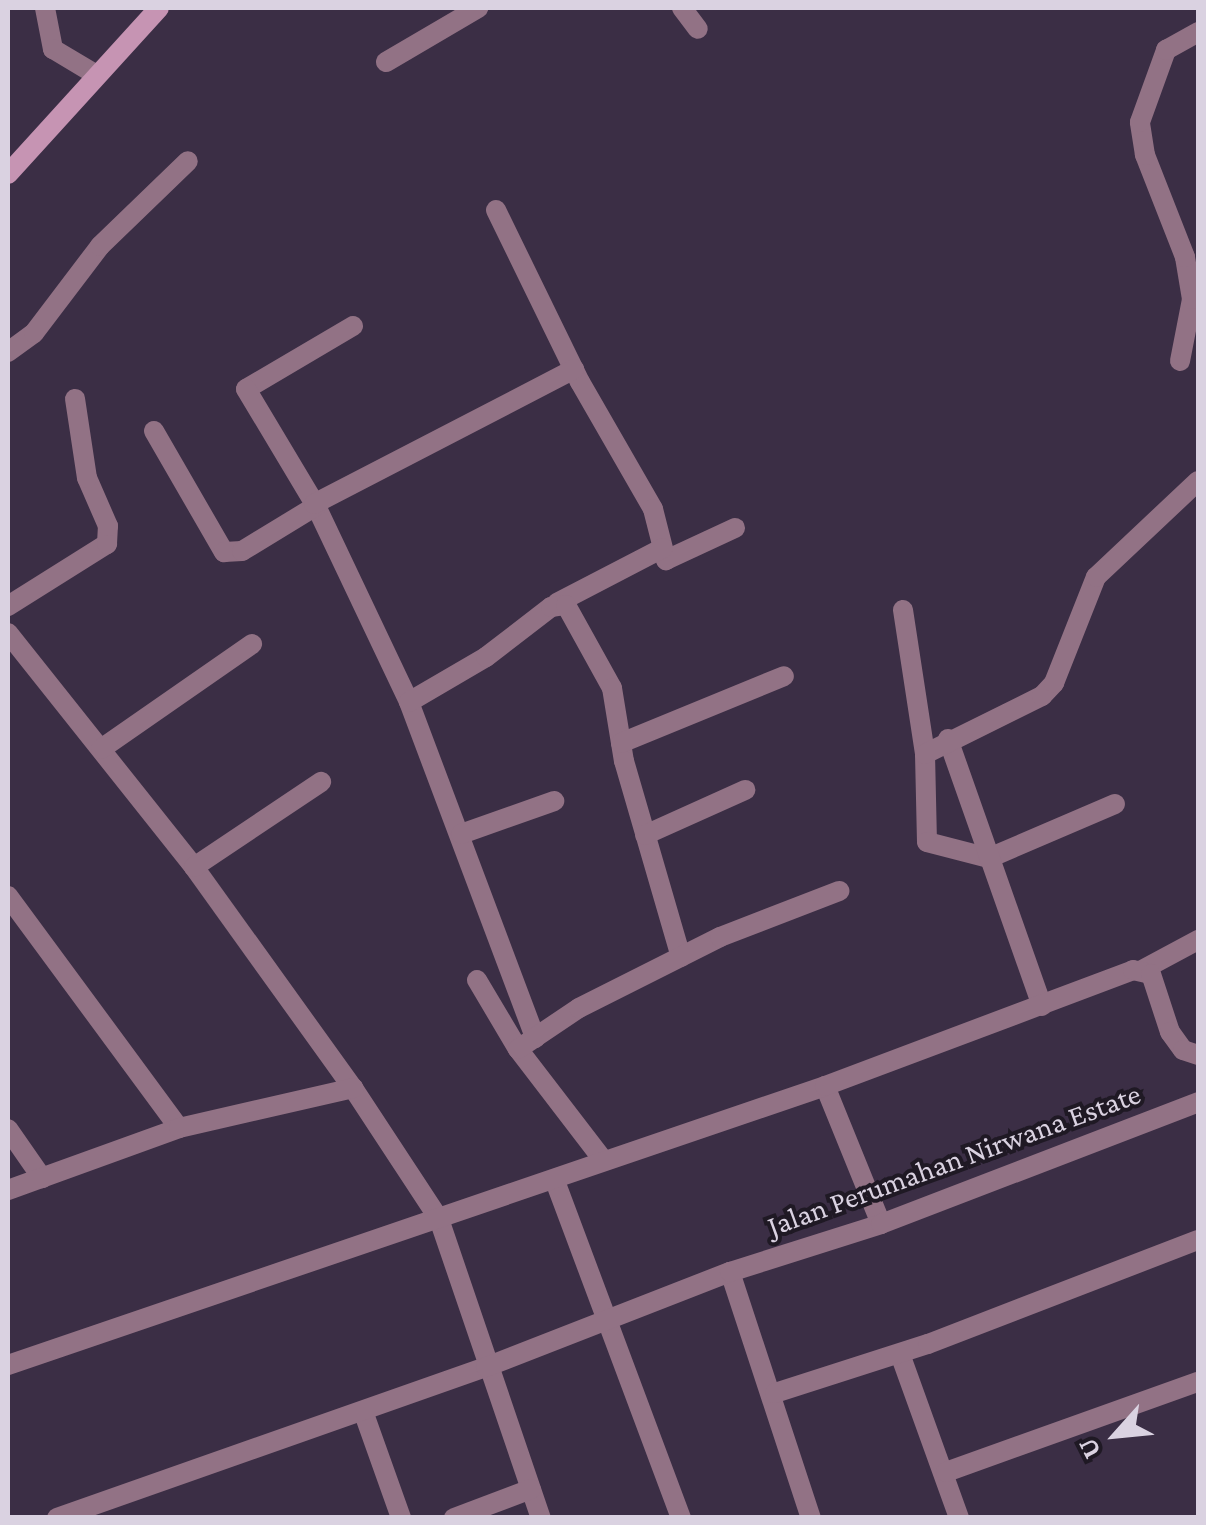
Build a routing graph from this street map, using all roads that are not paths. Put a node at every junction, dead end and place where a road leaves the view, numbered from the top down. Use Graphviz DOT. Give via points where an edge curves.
graph roads {
  1 [pos="45,8"];
  2 [pos="159,8"];
  3 [pos="478,8"];
  4 [pos="682,8"];
  5 [pos="698,29"];
  6 [pos="1198,32"];
  7 [pos="386,62"];
  8 [pos="96,74"];
  9 [pos="188,160"];
  10 [pos="8,174"];
  11 [pos="496,210"];
  12 [pos="354,326"];
  13 [pos="8,352"];
  14 [pos="1180,362"];
  15 [pos="574,369"];
  16 [pos="75,399"];
  17 [pos="154,432"];
  18 [pos="1198,481"];
  19 [pos="315,505"];
  20 [pos="735,528"];
  21 [pos="663,548"];
  22 [pos="558,604"];
  23 [pos="8,606"];
  24 [pos="903,610"];
  25 [pos="8,633"];
  26 [pos="252,644"];
  27 [pos="784,676"];
  28 [pos="409,702"];
  29 [pos="948,739"];
  30 [pos="621,742"];
  31 [pos="101,749"];
  32 [pos="925,754"];
  33 [pos="321,782"];
  34 [pos="745,790"];
  35 [pos="554,801"];
  36 [pos="1115,804"];
  37 [pos="461,834"];
  38 [pos="645,835"];
  39 [pos="989,858"];
  40 [pos="194,868"];
  41 [pos="838,891"];
  42 [pos="8,896"];
  43 [pos="1198,940"];
  44 [pos="680,957"];
  45 [pos="1142,970"];
  46 [pos="476,980"];
  47 [pos="1042,1006"];
  48 [pos="527,1044"];
  49 [pos="1198,1055"];
  50 [pos="825,1086"];
  51 [pos="354,1088"];
  52 [pos="1198,1102"];
  53 [pos="180,1128"];
  54 [pos="8,1129"];
  55 [pos="604,1160"];
  56 [pos="42,1178"];
  57 [pos="555,1180"];
  58 [pos="8,1190"];
  59 [pos="439,1219"];
  60 [pos="881,1224"];
  61 [pos="1198,1240"];
  62 [pos="730,1272"];
  63 [pos="609,1320"];
  64 [pos="900,1354"];
  65 [pos="8,1365"];
  66 [pos="486,1368"];
  67 [pos="1198,1382"];
  68 [pos="774,1393"];
  69 [pos="363,1411"];
  70 [pos="946,1472"];
  71 [pos="530,1490"];
  72 [pos="57,1518"];
  73 [pos="401,1518"];
  74 [pos="454,1518"];
  75 [pos="541,1518"];
  76 [pos="680,1518"];
  77 [pos="811,1518"];
  78 [pos="959,1518"];
  1 -- 8 [label="street" via="52,48"];
  2 -- 8 [label="main road"];
  3 -- 7 [label="street"];
  4 -- 5 [label="street"];
  6 -- 14 [label="street" via="1166,50 1140,122 1192,298"];
  8 -- 10 [label="main road"];
  9 -- 13 [label="street" via="70,278 34,333"];
  11 -- 15 [label="street"];
  12 -- 19 [label="street" via="246,386"];
  15 -- 19 [label="street"];
  15 -- 21 [label="street" via="653,510"];
  16 -- 23 [label="street" via="87,478 108,526 108,544"];
  17 -- 19 [label="street" via="224,552 242,552"];
  18 -- 29 [label="street" via="1096,577 1054,683 1042,696"];
  19 -- 28 [label="street"];
  20 -- 21 [label="street" via="674,560 666,560"];
  21 -- 22 [label="street"];
  22 -- 28 [label="street"];
  22 -- 30 [label="street" via="569,609 612,688"];
  24 -- 32 [label="street"];
  25 -- 31 [label="street"];
  26 -- 31 [label="street"];
  27 -- 30 [label="street"];
  28 -- 37 [label="street"];
  29 -- 32 [label="street"];
  29 -- 39 [label="street"];
  30 -- 38 [label="street"];
  31 -- 40 [label="street"];
  32 -- 39 [label="street" via="922,836"];
  33 -- 40 [label="street"];
  34 -- 38 [label="street"];
  35 -- 37 [label="street"];
  36 -- 39 [label="street"];
  37 -- 48 [label="street"];
  38 -- 44 [label="street"];
  39 -- 47 [label="street"];
  40 -- 51 [label="street"];
  41 -- 44 [label="street"];
  42 -- 53 [label="street"];
  43 -- 45 [label="street"];
  44 -- 48 [label="street" via="578,1008"];
  45 -- 47 [label="street"];
  45 -- 49 [label="street" via="1156,984 1176,1042"];
  46 -- 48 [label="street"];
  47 -- 50 [label="street"];
  48 -- 55 [label="street"];
  50 -- 55 [label="street"];
  50 -- 60 [label="street"];
  51 -- 53 [label="street"];
  51 -- 59 [label="street"];
  52 -- 60 [label="street, Jalan Perumahan Nirwana Estate"];
  53 -- 56 [label="street"];
  54 -- 56 [label="street"];
  55 -- 57 [label="street"];
  56 -- 58 [label="street"];
  57 -- 59 [label="street"];
  57 -- 63 [label="street"];
  59 -- 65 [label="street"];
  59 -- 66 [label="street"];
  60 -- 62 [label="street, Jalan Perumahan Nirwana Estate"];
  61 -- 64 [label="street"];
  62 -- 63 [label="street, Jalan Perumahan Nirwana Estate"];
  62 -- 68 [label="street"];
  63 -- 66 [label="street, Jalan Perumahan Nirwana Estate"];
  63 -- 76 [label="street"];
  64 -- 68 [label="street"];
  64 -- 70 [label="street"];
  66 -- 69 [label="street, Jalan Perumahan Nirwana Estate"];
  66 -- 71 [label="street"];
  67 -- 70 [label="street"];
  68 -- 77 [label="street"];
  69 -- 72 [label="street, Jalan Perumahan Nirwana Estate"];
  69 -- 73 [label="street"];
  70 -- 78 [label="street"];
  71 -- 74 [label="street"];
  71 -- 75 [label="street"];
}
